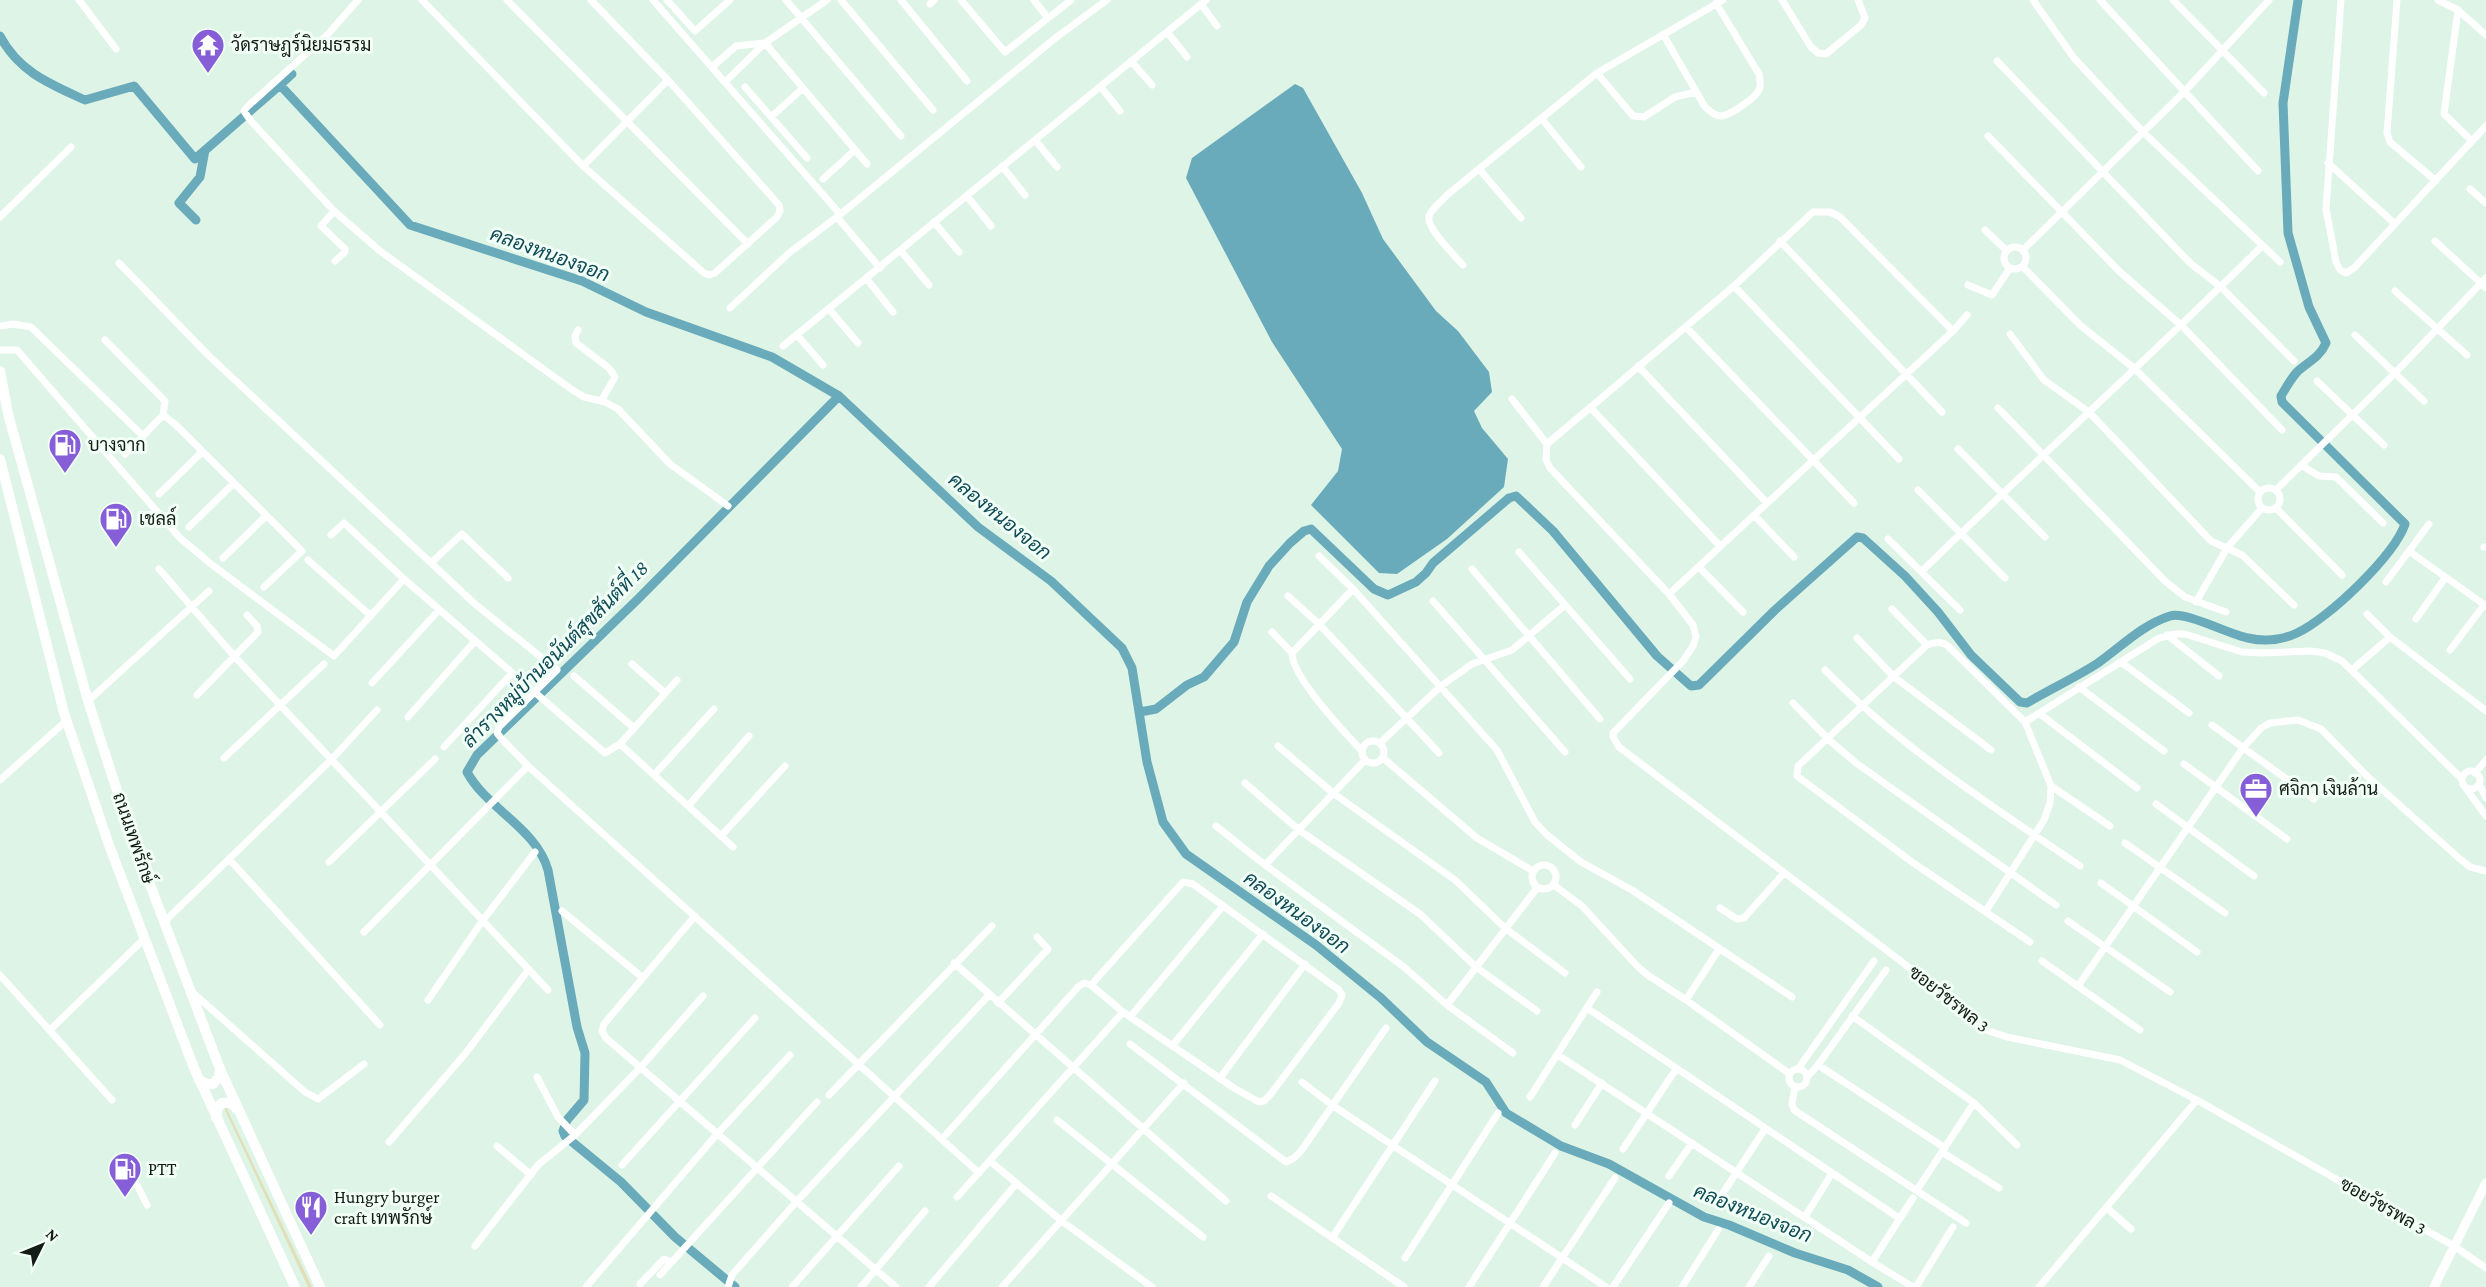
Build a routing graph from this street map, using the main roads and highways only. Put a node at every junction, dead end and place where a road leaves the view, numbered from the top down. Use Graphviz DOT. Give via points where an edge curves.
graph roads {
  1 [pos="0,371"];
  2 [pos="0,459"];
  3 [pos="220,1069"];
  4 [pos="199,1080"];
  5 [pos="237,1109"];
  6 [pos="216,1118"];
  7 [pos="295,1287"];
  8 [pos="320,1287"];
  1 -- 3 [label="main road, ถนนเทพรักษ์" via="8,414 88,701 132,837"];
  2 -- 4 [label="main road, ถนนเทพรักษ์" via="66,721"];
  3 -- 4 [label="main road" via="213,1084"];
  3 -- 5 [label="main road, ถนนเทพรักษ์"];
  4 -- 6 [label="main road, ถนนเทพรักษ์"];
  5 -- 6 [label="main road" via="231,1103 222,1103"];
  5 -- 8 [label="main road, ถนนเทพรักษ์"];
  6 -- 7 [label="main road, ถนนเทพรักษ์"];
}
